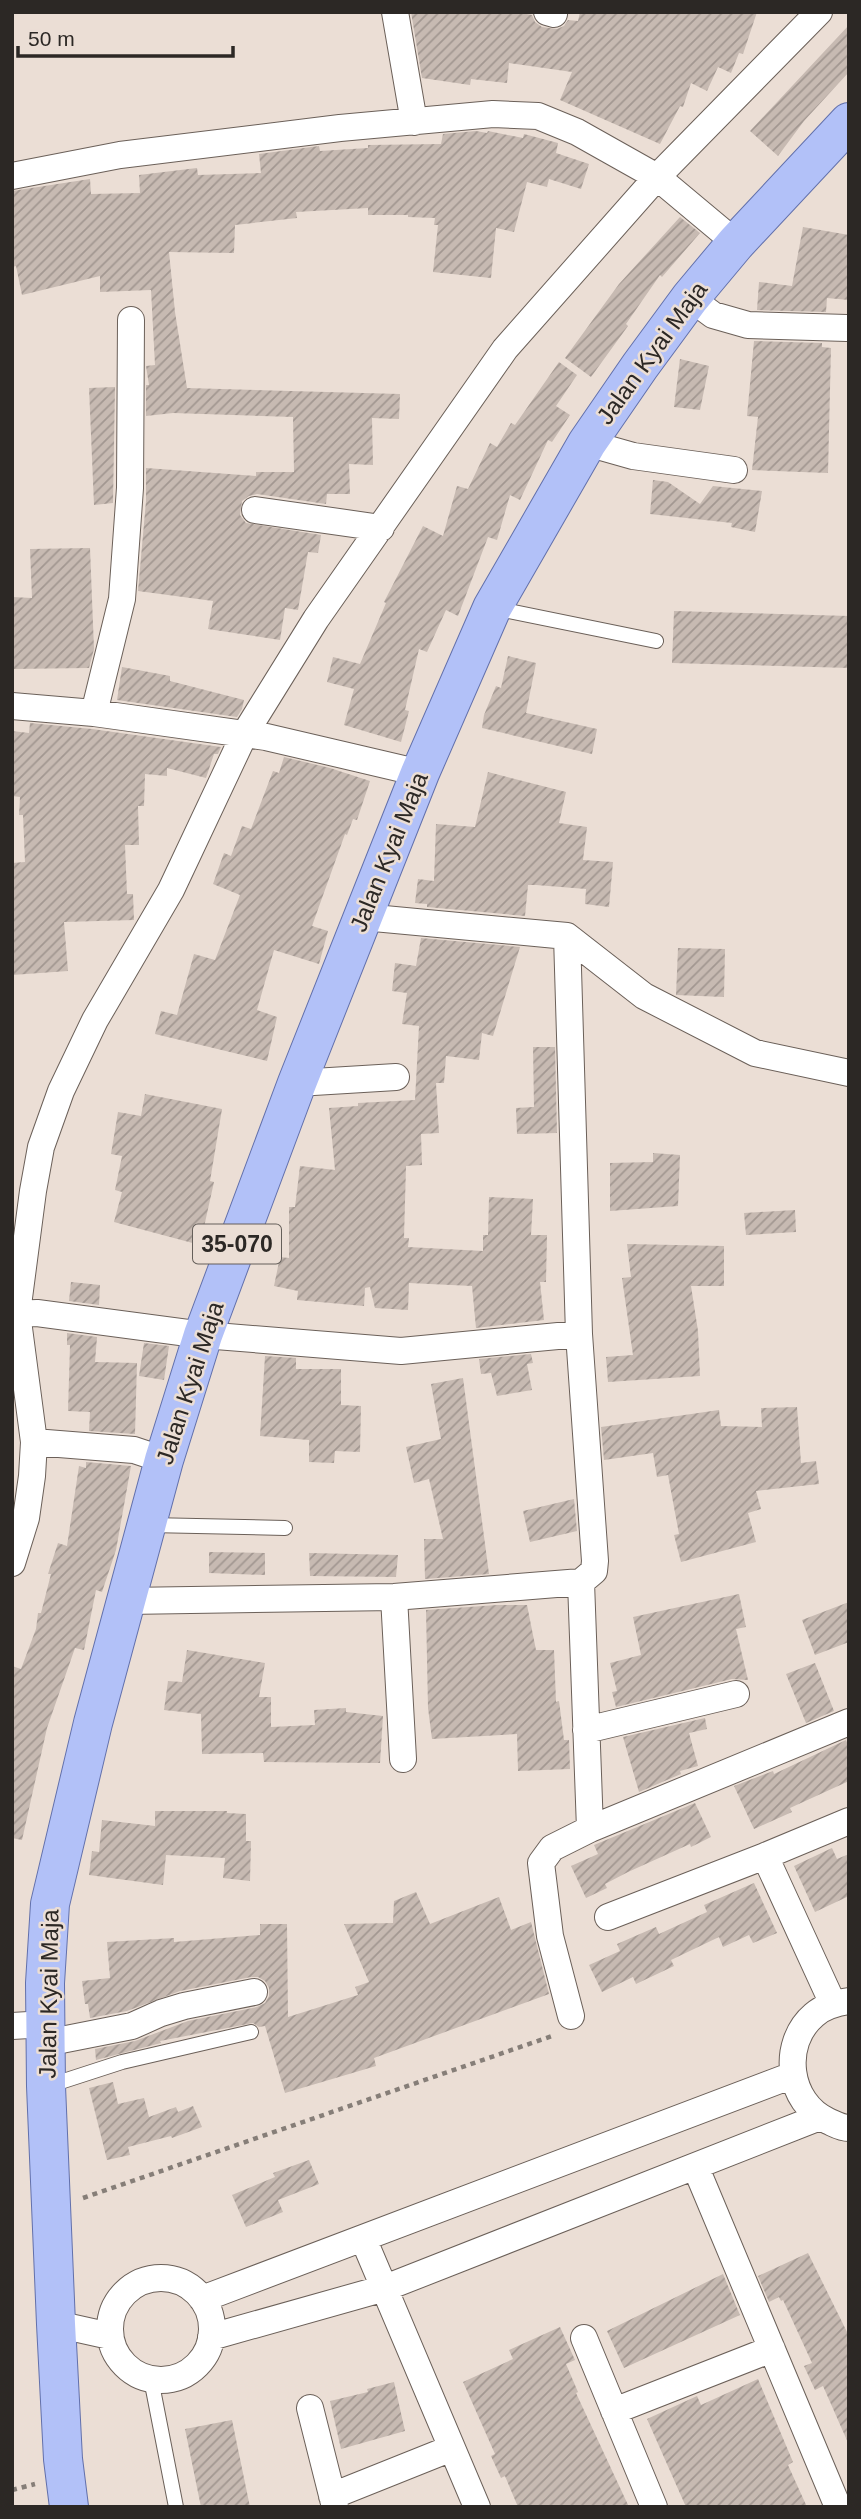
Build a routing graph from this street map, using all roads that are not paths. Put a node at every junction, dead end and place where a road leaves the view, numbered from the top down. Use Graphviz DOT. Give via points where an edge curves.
graph roads {
  1 [pos="395,12"];
  2 [pos="819,12"];
  3 [pos="414,122"];
  4 [pos="849,122"];
  5 [pos="12,176"];
  6 [pos="663,182"];
  7 [pos="736,243"];
  8 [pos="690,298"];
  9 [pos="131,320"];
  10 [pos="847,328"];
  11 [pos="587,443"];
  12 [pos="734,470"];
  13 [pos="255,510"];
  14 [pos="381,528"];
  15 [pos="492,608"];
  16 [pos="656,641"];
  17 [pos="12,706"];
  18 [pos="94,713"];
  19 [pos="265,738"];
  20 [pos="420,772"];
  21 [pos="363,917"];
  22 [pos="567,936"];
  23 [pos="849,1073"];
  24 [pos="396,1077"];
  25 [pos="298,1083"];
  26 [pos="22,1313"];
  27 [pos="579,1334"];
  28 [pos="203,1335"];
  29 [pos="49,1442"];
  30 [pos="164,1460"];
  31 [pos="148,1525"];
  32 [pos="285,1528"];
  33 [pos="12,1563"];
  34 [pos="581,1582"];
  35 [pos="394,1597"];
  36 [pos="126,1601"];
  37 [pos="736,1694"];
  38 [pos="849,1722"];
  39 [pos="586,1730"];
  40 [pos="403,1759"];
  41 [pos="849,1821"];
  42 [pos="590,1829"];
  43 [pos="765,1856"];
  44 [pos="608,1917"];
  45 [pos="254,1992"];
  46 [pos="841,2002"];
  47 [pos="571,2016"];
  48 [pos="35,2031"];
  49 [pos="251,2032"];
  50 [pos="793,2076"];
  51 [pos="46,2086"];
  52 [pos="820,2117"];
  53 [pos="849,2128"];
  54 [pos="696,2168"];
  55 [pos="363,2238"];
  56 [pos="385,2288"];
  57 [pos="202,2299"];
  58 [pos="56,2324"];
  59 [pos="110,2336"];
  60 [pos="211,2337"];
  61 [pos="584,2338"];
  62 [pos="772,2349"];
  63 [pos="151,2379"];
  64 [pos="310,2408"];
  65 [pos="614,2411"];
  66 [pos="452,2448"];
  67 [pos="334,2501"];
  68 [pos="69,2507"];
  69 [pos="176,2507"];
  70 [pos="477,2507"];
  71 [pos="653,2507"];
  72 [pos="838,2507"];
  1 -- 3 [label="street"];
  2 -- 6 [label="street"];
  3 -- 5 [label="street" via="120,155"];
  3 -- 6 [label="street" via="493,114 538,116 577,132"];
  4 -- 7 [label="main road, Jalan Kyai Maja / 35-070"];
  6 -- 7 [label="street"];
  6 -- 14 [label="street" via="505,349"];
  7 -- 8 [label="main road, Jalan Kyai Maja / 35-070"];
  8 -- 10 [label="street" via="713,315 748,325"];
  8 -- 11 [label="main road, Jalan Kyai Maja / 35-070"];
  9 -- 18 [label="street" via="130,488 122,599"];
  11 -- 12 [label="street" via="634,456"];
  11 -- 15 [label="main road, Jalan Kyai Maja / 35-070"];
  13 -- 14 [label="street"];
  14 -- 19 [label="street" via="316,619"];
  15 -- 16 [label="lane"];
  15 -- 20 [label="main road, Jalan Kyai Maja / 35-070"];
  17 -- 18 [label="street"];
  18 -- 19 [label="street"];
  19 -- 20 [label="street"];
  19 -- 26 [label="street" via="95,1020 61,1091 41,1147 33,1191"];
  20 -- 21 [label="main road, Jalan Kyai Maja / 35-070"];
  21 -- 22 [label="street"];
  21 -- 25 [label="main road, Jalan Kyai Maja / 35-070"];
  22 -- 23 [label="street" via="644,996 755,1052"];
  22 -- 27 [label="street"];
  24 -- 25 [label="street"];
  25 -- 28 [label="main road, Jalan Kyai Maja / 35-070"];
  26 -- 28 [label="street"];
  26 -- 29 [label="street"];
  27 -- 28 [label="street" via="401,1350"];
  27 -- 34 [label="street" via="595,1561 594,1571"];
  28 -- 30 [label="main road, Jalan Kyai Maja / 35-070"];
  29 -- 30 [label="street" via="134,1450"];
  29 -- 33 [label="street" via="32,1476 26,1518"];
  30 -- 31 [label="main road, Jalan Kyai Maja / 35-070"];
  31 -- 32 [label="lane"];
  31 -- 36 [label="main road, Jalan Kyai Maja / 35-070"];
  34 -- 35 [label="street"];
  34 -- 39 [label="street"];
  35 -- 36 [label="street"];
  35 -- 40 [label="street"];
  36 -- 48 [label="main road, Jalan Kyai Maja / 35-070" via="50,1904 45,1983"];
  37 -- 39 [label="street"];
  38 -- 42 [label="street"];
  39 -- 42 [label="street"];
  41 -- 43 [label="street"];
  42 -- 47 [label="street" via="552,1849 541,1863 550,1936"];
  43 -- 44 [label="street"];
  43 -- 46 [label="street"];
  45 -- 48 [label="street" via="184,2006 132,2026"];
  46 -- 50 [label="street" via="814,2015 800,2032 793,2053"];
  48 -- 51 [label="main road, Jalan Kyai Maja / 35-070"];
  49 -- 51 [label="lane" via="122,2062"];
  50 -- 52 [label="street" via="802,2099"];
  50 -- 55 [label="street"];
  51 -- 58 [label="main road, Jalan Kyai Maja / 35-070"];
  52 -- 53 [label="street"];
  52 -- 54 [label="street"];
  54 -- 56 [label="street"];
  54 -- 62 [label="street"];
  55 -- 56 [label="street"];
  55 -- 57 [label="street"];
  56 -- 60 [label="street"];
  56 -- 66 [label="street"];
  57 -- 59 [label="street" via="170,2278 151,2278 133,2285 119,2299 111,2317"];
  57 -- 60 [label="street" via="211,2318"];
  58 -- 59 [label="street"];
  58 -- 68 [label="main road, Jalan Kyai Maja / 35-070"];
  59 -- 63 [label="street" via="124,2364"];
  60 -- 63 [label="street" via="204,2357 190,2371 172,2379"];
  61 -- 65 [label="street"];
  62 -- 65 [label="street"];
  62 -- 72 [label="street"];
  63 -- 69 [label="lane"];
  64 -- 67 [label="street"];
  65 -- 71 [label="street"];
  66 -- 67 [label="street"];
  66 -- 70 [label="street"];
}
